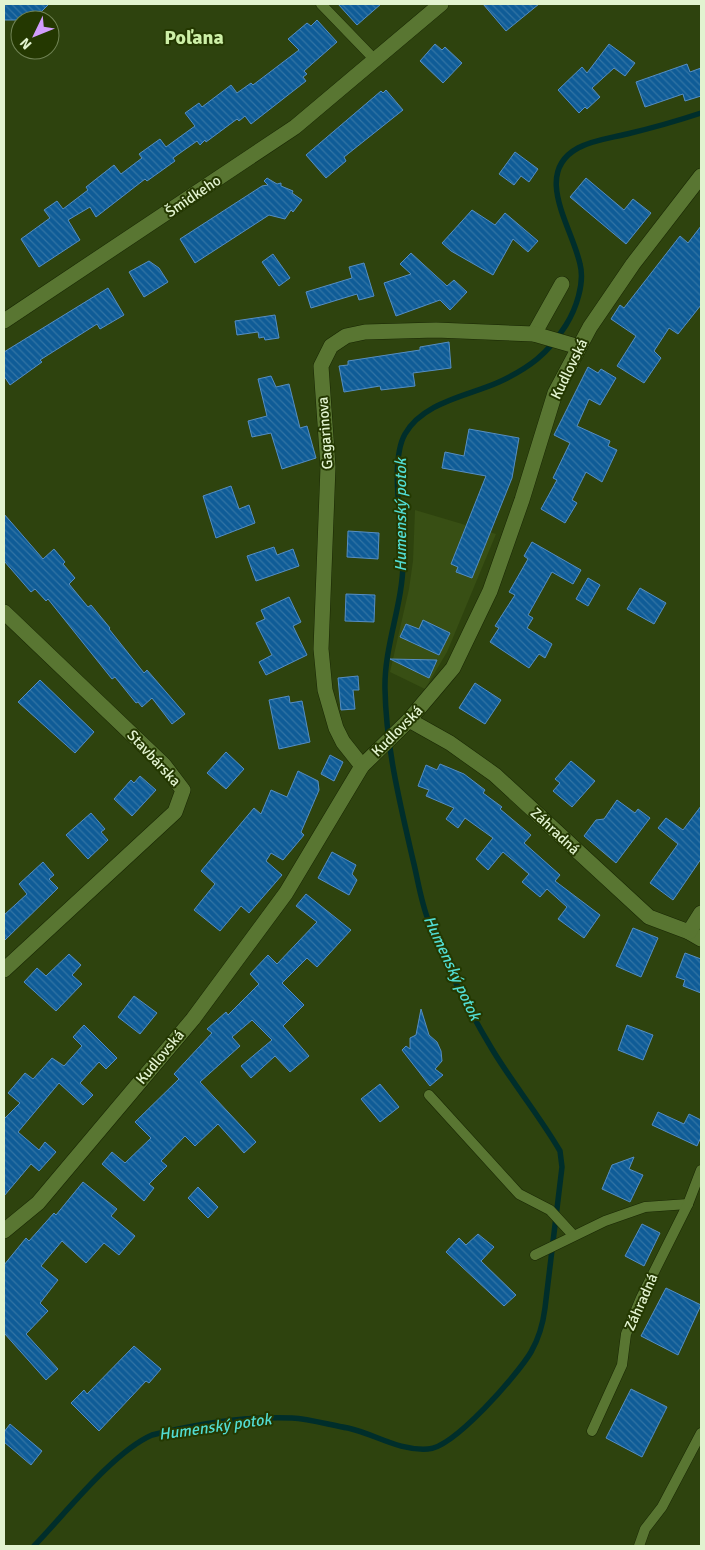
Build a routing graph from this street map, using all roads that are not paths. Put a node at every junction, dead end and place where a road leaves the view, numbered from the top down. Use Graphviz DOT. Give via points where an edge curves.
graph roads {
  1 [pos="321,4"];
  2 [pos="441,4"];
  3 [pos="376,61"];
  4 [pos="701,176"];
  5 [pos="562,284"];
  6 [pos="4,321"];
  7 [pos="539,335"];
  8 [pos="574,345"];
  9 [pos="4,612"];
  10 [pos="405,725"];
  11 [pos="362,766"];
  12 [pos="701,914"];
  13 [pos="695,936"];
  14 [pos="4,970"];
  15 [pos="429,1095"];
  16 [pos="701,1170"];
  17 [pos="688,1204"];
  18 [pos="4,1232"];
  19 [pos="568,1237"];
  20 [pos="537,1254"];
  21 [pos="592,1431"];
  22 [pos="701,1433"];
  23 [pos="639,1546"];
  1 -- 3 [label="lane"];
  2 -- 3 [label="street, Šmidkeho"];
  3 -- 6 [label="street, Šmidkeho" via="296,127"];
  4 -- 8 [label="street, Kudlovská"];
  5 -- 7 [label="street"];
  7 -- 8 [label="street, Gagarinova"];
  7 -- 11 [label="street, Gagarinova" via="436,330 365,332 346,336 331,346 324,357 321,366 328,467 322,657 325,690 336,728"];
  8 -- 10 [label="street, Kudlovská" via="490,590 470,635 453,668"];
  9 -- 14 [label="street, Stavbárska" via="164,765 183,790 175,812"];
  10 -- 11 [label="street, Kudlovská"];
  10 -- 13 [label="street, Záhradná" via="450,743 496,774 649,917"];
  11 -- 18 [label="street, Kudlovská" via="286,893 193,1019 38,1203"];
  12 -- 13 [label="street"];
  15 -- 19 [label="lane" via="519,1194 550,1210 566,1225"];
  16 -- 17 [label="lane, Záhradná"];
  17 -- 19 [label="lane" via="645,1206"];
  17 -- 21 [label="lane, Záhradná" via="641,1298 626,1334 622,1365"];
  19 -- 20 [label="lane"];
  22 -- 23 [label="lane" via="662,1508 645,1529"];
}
